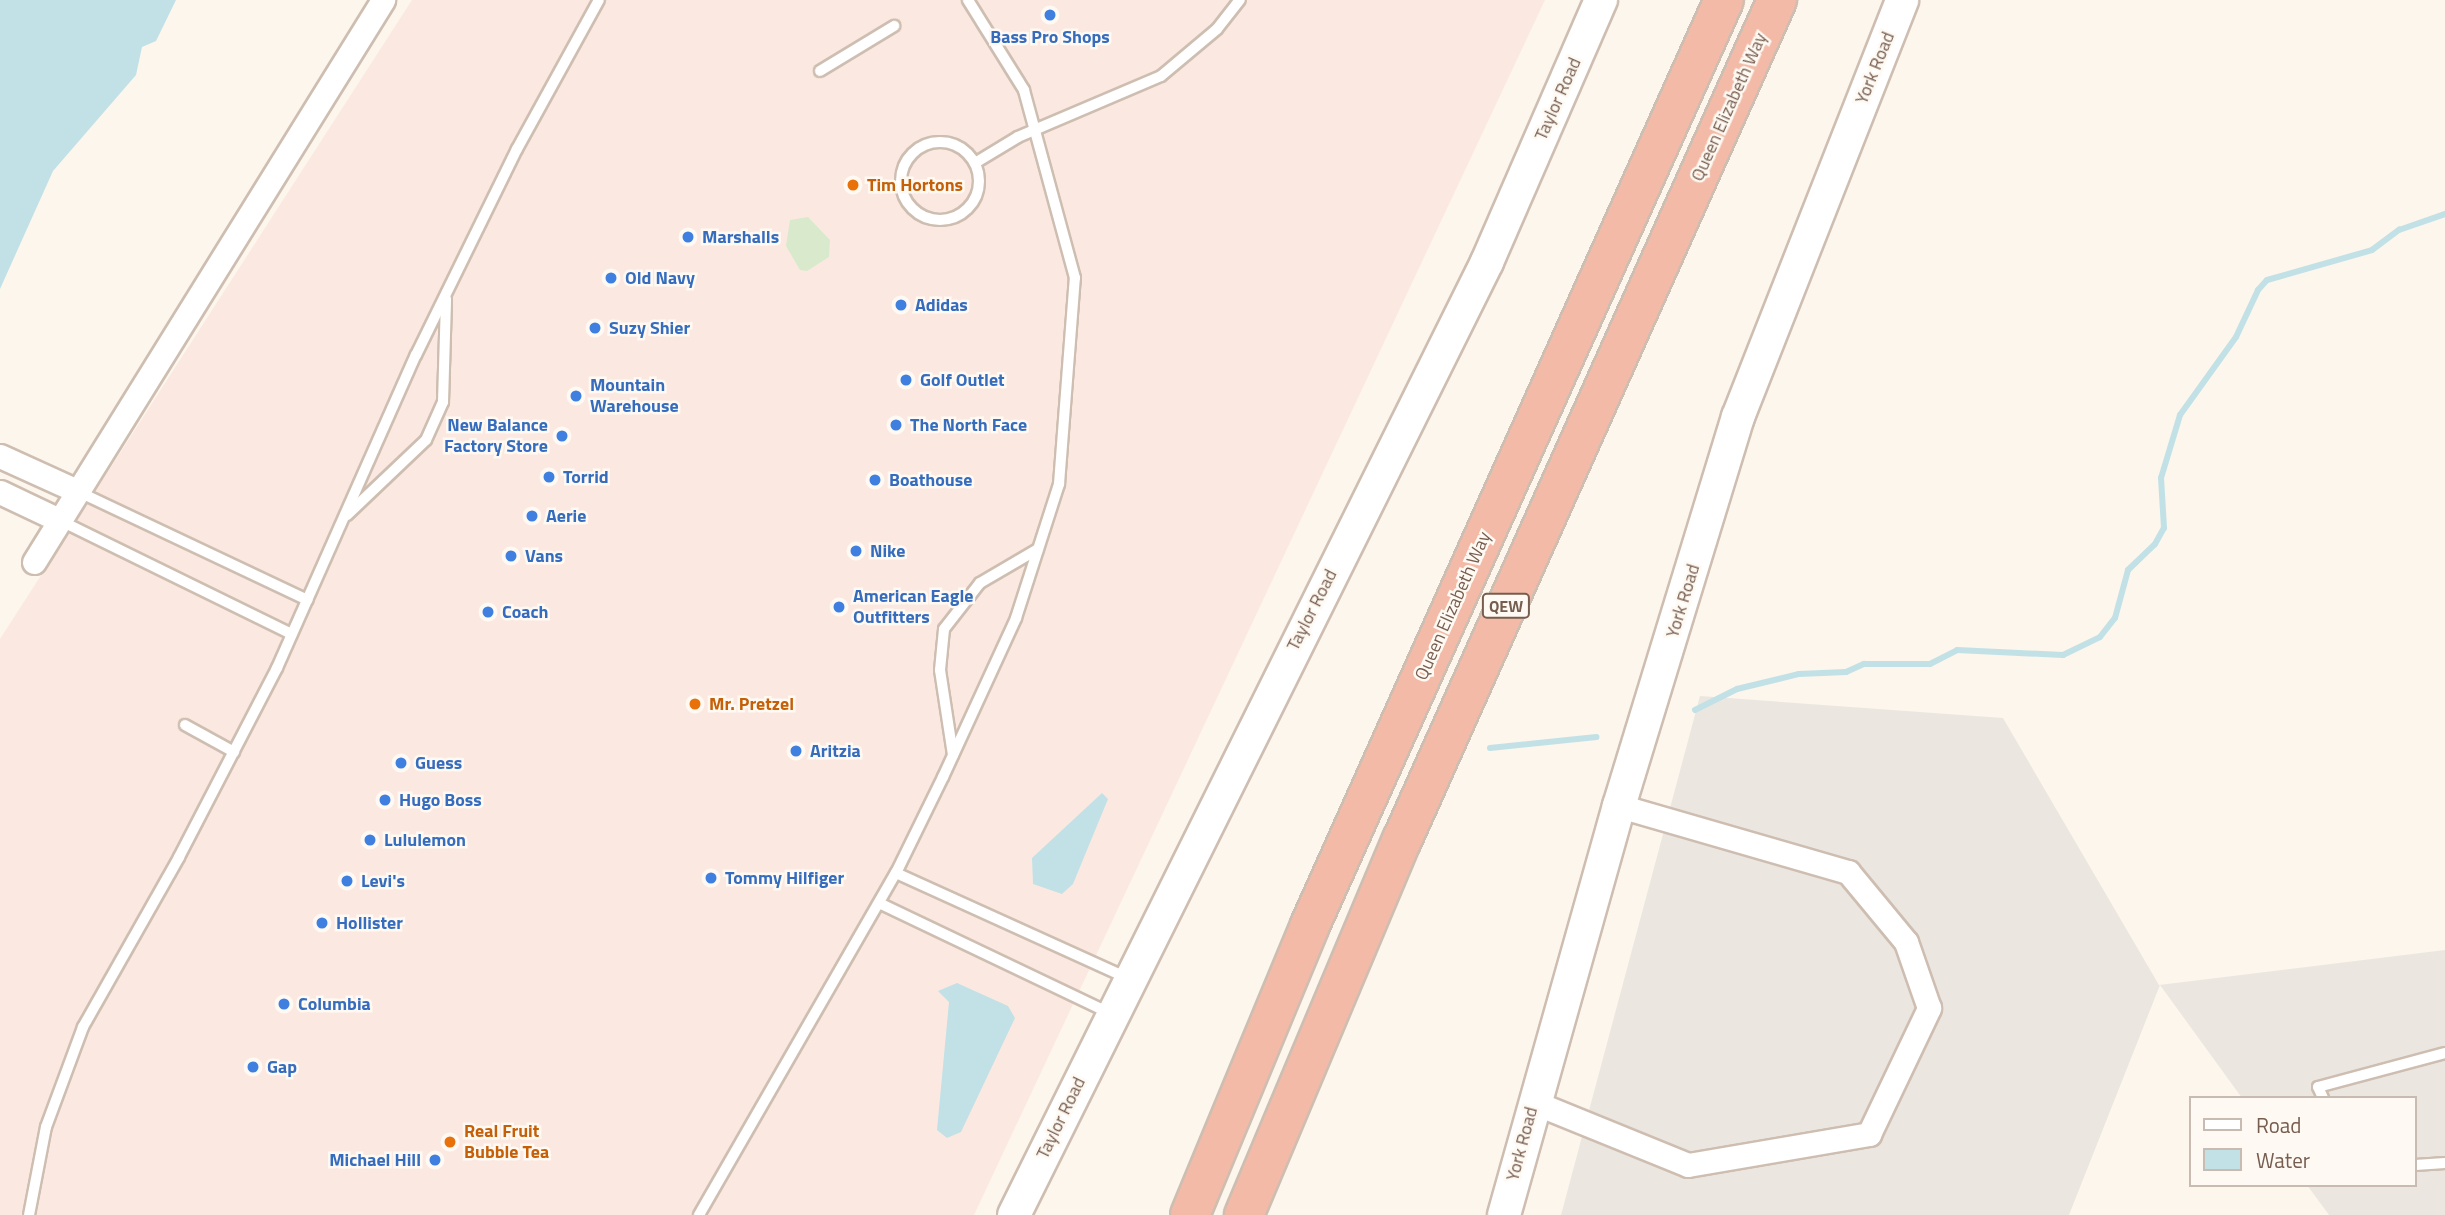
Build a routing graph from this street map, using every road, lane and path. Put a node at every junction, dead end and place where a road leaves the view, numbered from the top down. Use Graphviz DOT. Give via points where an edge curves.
graph roads {
  1 [pos="383,0"];
  2 [pos="599,0"];
  3 [pos="968,0"];
  4 [pos="1240,0"];
  5 [pos="1601,0"];
  6 [pos="1724,0"];
  7 [pos="1777,0"];
  8 [pos="1902,0"];
  9 [pos="894,26"];
  10 [pos="820,72"];
  11 [pos="1036,132"];
  12 [pos="975,163"];
  13 [pos="446,293"];
  14 [pos="0,456"];
  15 [pos="77,491"];
  16 [pos="0,492"];
  17 [pos="342,519"];
  18 [pos="59,520"];
  19 [pos="1038,549"];
  20 [pos="34,562"];
  21 [pos="308,600"];
  22 [pos="292,634"];
  23 [pos="185,725"];
  24 [pos="233,752"];
  25 [pos="953,755"];
  26 [pos="1619,806"];
  27 [pos="896,873"];
  28 [pos="879,903"];
  29 [pos="1128,978"];
  30 [pos="1111,1014"];
  31 [pos="2445,1053"];
  32 [pos="2322,1096"];
  33 [pos="1533,1102"];
  34 [pos="2445,1163"];
  35 [pos="2417,1165"];
  36 [pos="1192,1210"];
  37 [pos="29,1215"];
  38 [pos="699,1215"];
  39 [pos="1014,1215"];
  40 [pos="1244,1215"];
  41 [pos="1504,1215"];
  1 -- 15 [label="street"];
  2 -- 13 [label="lane" via="517,149"];
  3 -- 11 [label="lane" via="1024,90"];
  4 -- 11 [label="lane" via="1217,29 1161,76"];
  5 -- 29 [label="main road, Taylor Road" via="1487,262"];
  6 -- 36 [label="highway, Queen Elizabeth Way / QEW" via="1310,925"];
  7 -- 40 [label="highway, Queen Elizabeth Way / QEW" via="1402,839"];
  8 -- 26 [label="main road, York Road" via="1738,418"];
  9 -- 10 [label="lane"];
  11 -- 12 [label="lane"];
  11 -- 19 [label="lane" via="1075,278 1059,484"];
  12 -- 12 [label="lane" via="956,145 943,142 917,150 903,170 908,204 926,218 950,220 961,215 970,208 979,186"];
  13 -- 17 [label="lane"];
  13 -- 17 [label="lane" via="443,401 426,440"];
  14 -- 15 [label="street"];
  15 -- 18 [label="street"];
  15 -- 21 [label="lane"];
  16 -- 18 [label="street"];
  17 -- 21 [label="lane"];
  18 -- 20 [label="street"];
  18 -- 22 [label="lane"];
  19 -- 25 [label="lane" via="1016,618"];
  19 -- 25 [label="lane" via="980,583 944,629 940,670"];
  21 -- 22 [label="lane"];
  22 -- 24 [label="lane"];
  23 -- 24 [label="lane"];
  24 -- 37 [label="lane" via="83,1027 46,1127"];
  25 -- 27 [label="lane"];
  26 -- 33 [label="main road, York Road"];
  26 -- 33 [label="street" via="1848,872 1906,942 1929,1008 1870,1134 1688,1165"];
  27 -- 28 [label="lane"];
  27 -- 29 [label="lane"];
  28 -- 30 [label="lane"];
  28 -- 38 [label="lane"];
  29 -- 30 [label="main road, Taylor Road"];
  30 -- 39 [label="main road, Taylor Road"];
  31 -- 32 [label="lane" via="2318,1087"];
  33 -- 41 [label="main road, York Road"];
  34 -- 35 [label="lane"];
}
